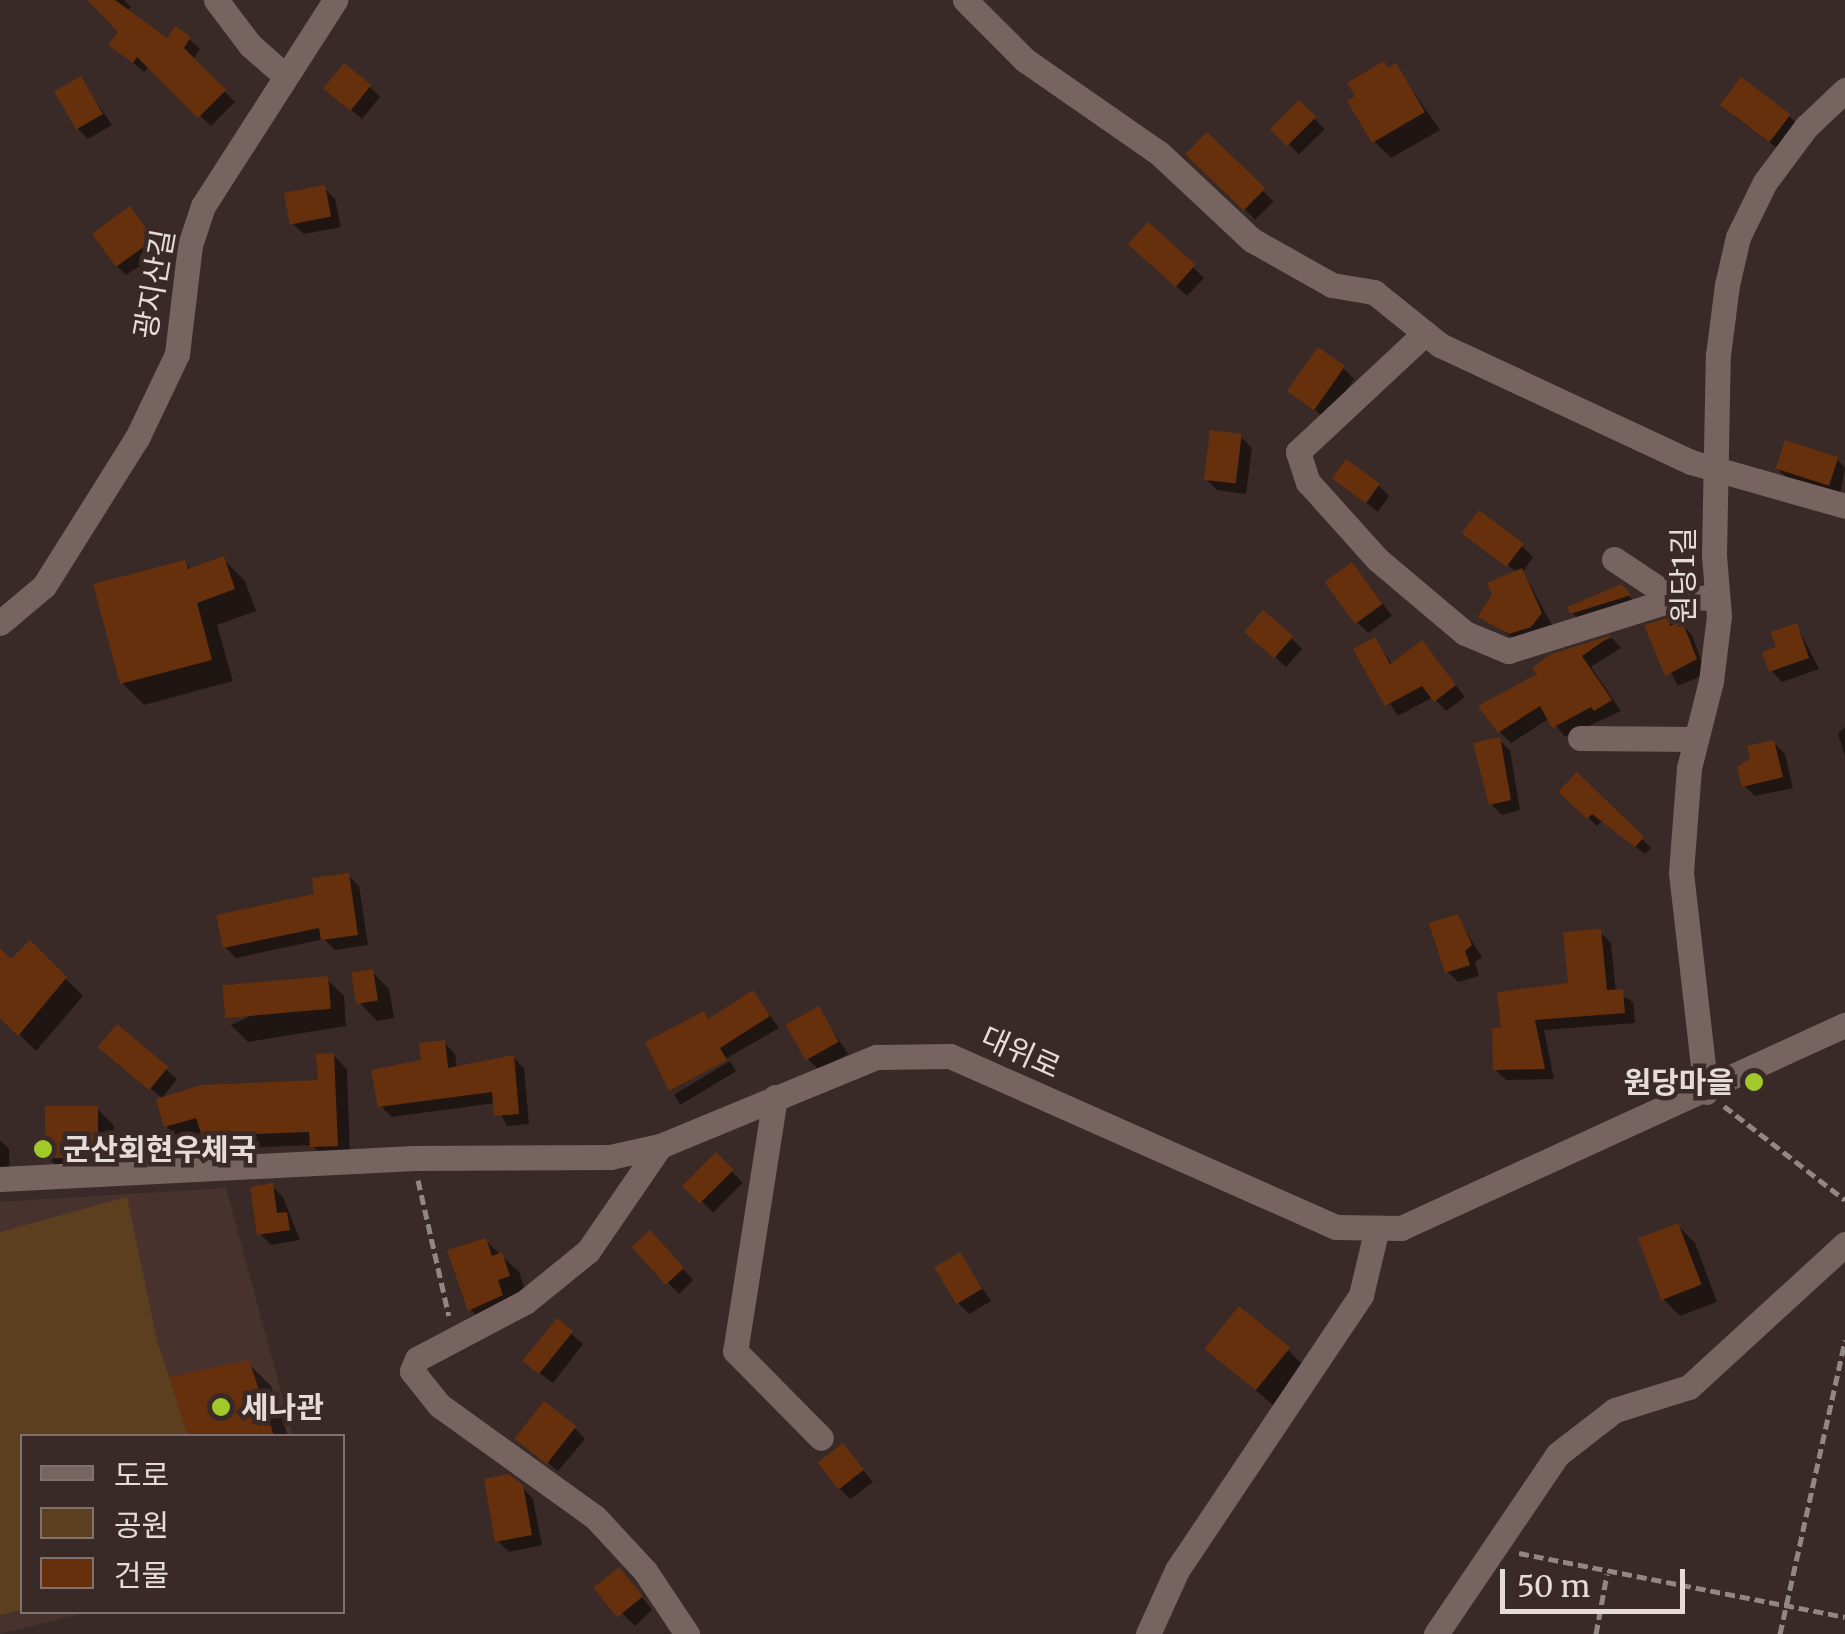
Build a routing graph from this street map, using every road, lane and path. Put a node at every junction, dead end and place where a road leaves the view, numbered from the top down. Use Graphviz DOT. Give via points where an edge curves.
graph roads {
  1 [pos="216,0"];
  2 [pos="334,0"];
  3 [pos="965,0"];
  4 [pos="284,74"];
  5 [pos="1845,90"];
  6 [pos="1425,333"];
  7 [pos="1717,468"];
  8 [pos="1845,506"];
  9 [pos="1614,559"];
  10 [pos="1717,597"];
  11 [pos="1674,599"];
  12 [pos="0,623"];
  13 [pos="1580,738"];
  14 [pos="1696,738"];
  15 [pos="1845,1025"];
  16 [pos="1706,1092"];
  17 [pos="775,1097"];
  18 [pos="660,1146"];
  19 [pos="412,1158"];
  20 [pos="0,1179"];
  21 [pos="1845,1200"];
  22 [pos="1377,1228"];
  23 [pos="1845,1244"];
  24 [pos="454,1340"];
  25 [pos="1845,1340"];
  26 [pos="821,1438"];
  27 [pos="1492,1546"];
  28 [pos="1606,1574"];
  29 [pos="1786,1606"];
  30 [pos="1845,1617"];
  31 [pos="687,1634"];
  32 [pos="1148,1634"];
  33 [pos="1436,1634"];
  34 [pos="1596,1634"];
  35 [pos="1780,1634"];
  1 -- 4 [label="street" via="250,45"];
  2 -- 4 [label="street, 광지산길"];
  3 -- 6 [label="street" via="1025,60 1159,153 1252,240 1332,285 1374,292"];
  4 -- 12 [label="street, 광지산길" via="203,206 190,245 176,354 137,438 44,586"];
  5 -- 7 [label="street, 원당1길" via="1806,127 1765,182 1738,236 1718,355"];
  6 -- 7 [label="street" via="1674,454"];
  6 -- 11 [label="street" via="1298,452 1308,482 1377,559 1465,633 1508,651"];
  7 -- 8 [label="street"];
  7 -- 10 [label="street, 원당1길"];
  9 -- 11 [label="street"];
  10 -- 11 [label="street"];
  10 -- 14 [label="street, 원당1길" via="1711,681"];
  13 -- 14 [label="street"];
  14 -- 16 [label="street, 원당1길" via="1682,872"];
  15 -- 16 [label="street, 대위로"];
  16 -- 21 [label="path"];
  16 -- 22 [label="street, 대위로" via="1400,1228"];
  17 -- 18 [label="street, 대위로"];
  17 -- 22 [label="street, 대위로" via="876,1057 950,1056 1336,1227"];
  17 -- 26 [label="street" via="735,1351"];
  18 -- 19 [label="street, 대위로" via="532,1162"];
  18 -- 24 [label="street" via="588,1250 525,1302"];
  19 -- 20 [label="street, 대위로"];
  19 -- 24 [label="path"];
  22 -- 32 [label="street" via="1361,1295 1177,1570"];
  23 -- 27 [label="street" via="1689,1387 1615,1410 1558,1454"];
  24 -- 31 [label="street" via="418,1359 412,1371 439,1404 595,1517 645,1572"];
  25 -- 29 [label="path"];
  27 -- 28 [label="path"];
  27 -- 33 [label="street"];
  28 -- 29 [label="path"];
  28 -- 34 [label="path"];
  29 -- 30 [label="path"];
  29 -- 35 [label="path"];
}
